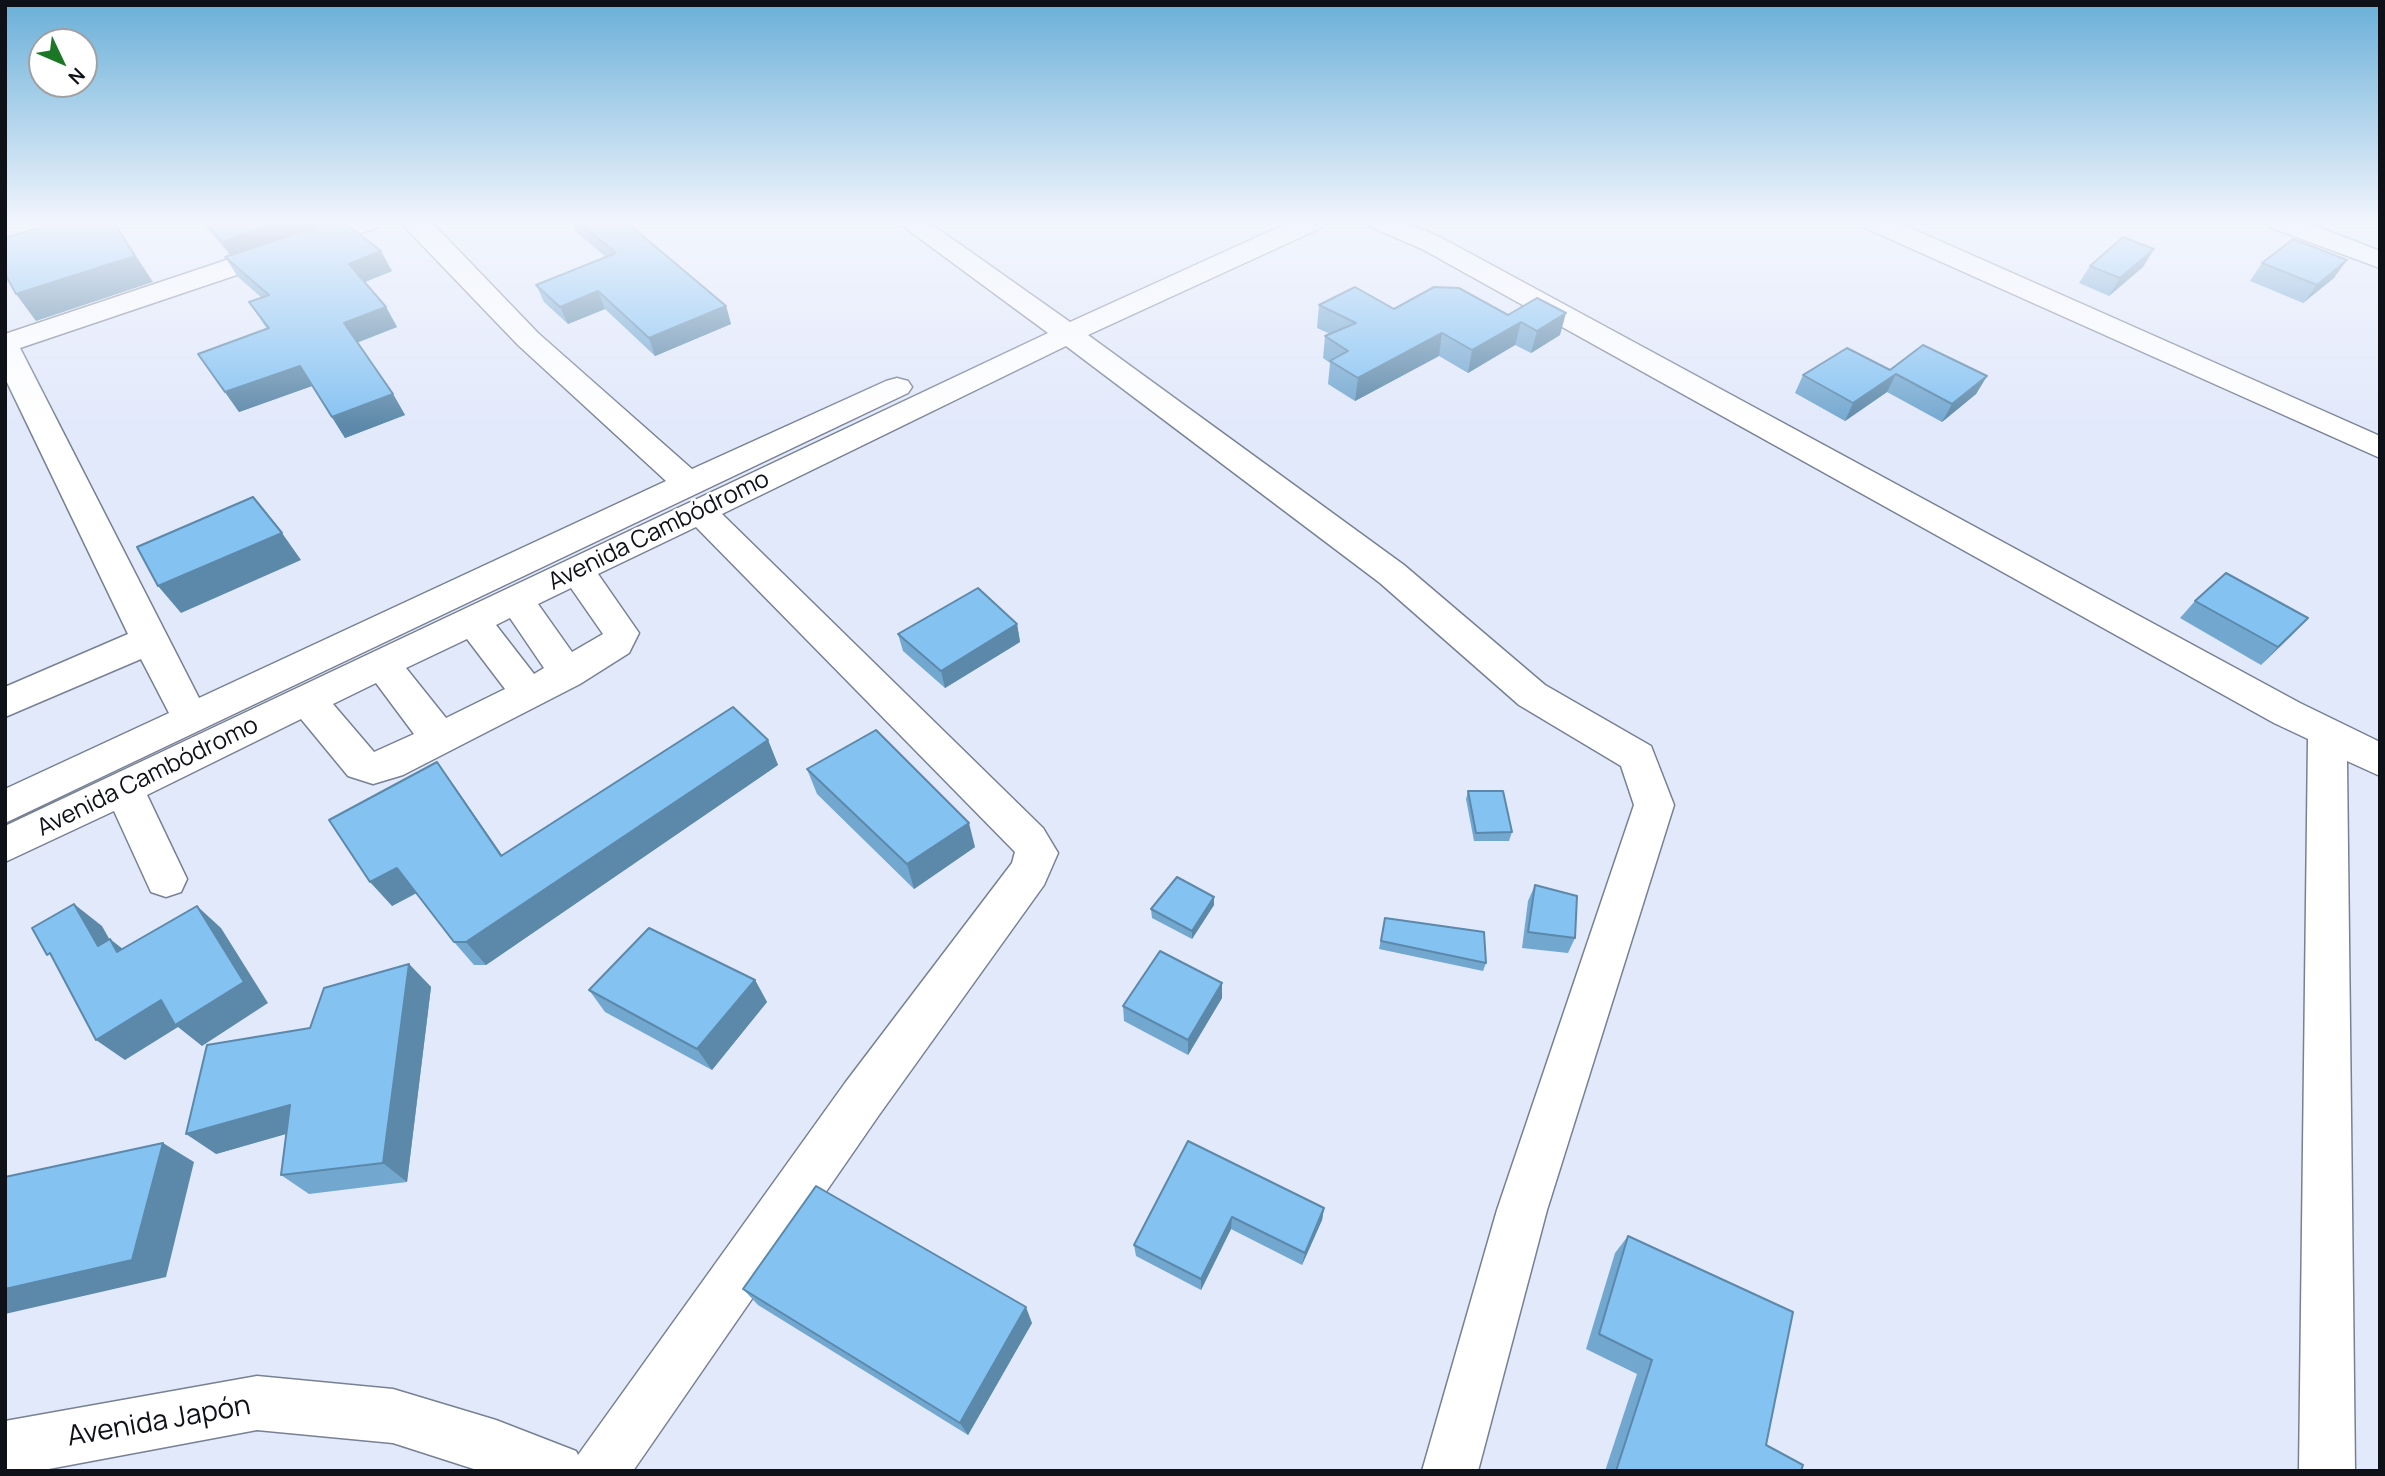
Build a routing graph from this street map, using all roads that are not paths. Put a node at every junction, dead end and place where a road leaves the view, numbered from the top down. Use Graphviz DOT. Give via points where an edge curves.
graph roads {
  1 [pos="167,290"];
  2 [pos="482,290"];
  3 [pos="1006,290"];
  4 [pos="1125,290"];
  5 [pos="1145,290"];
  6 [pos="1516,290"];
  7 [pos="2026,290"];
  8 [pos="1057,326"];
  9 [pos="5,345"];
  10 [pos="2380,448"];
  11 [pos="694,497"];
  12 [pos="577,570"];
  13 [pos="516,600"];
  14 [pos="473,621"];
  15 [pos="149,640"];
  16 [pos="382,664"];
  17 [pos="567,674"];
  18 [pos="529,694"];
  19 [pos="307,700"];
  20 [pos="5,703"];
  21 [pos="191,719"];
  22 [pos="2327,731"];
  23 [pos="440,739"];
  24 [pos="2380,761"];
  25 [pos="124,788"];
  26 [pos="5,807"];
  27 [pos="5,845"];
  28 [pos="166,879"];
  29 [pos="5,1449"];
  30 [pos="556,1471"];
  31 [pos="600,1471"];
  32 [pos="1450,1471"];
  33 [pos="2327,1471"];
  1 -- 9 [label="street"];
  2 -- 11 [label="street"];
  3 -- 8 [label="street"];
  4 -- 8 [label="street, Avenida Cambódromo"];
  5 -- 8 [label="street, Avenida Cambódromo"];
  6 -- 22 [label="street"];
  7 -- 10 [label="street"];
  8 -- 11 [label="street, Avenida Cambódromo"];
  8 -- 32 [label="street" via="1392,574 1532,695 1637,757 1650,793 1654,805 1522,1210"];
  9 -- 15 [label="street"];
  11 -- 12 [label="street, Avenida Cambódromo"];
  11 -- 21 [label="street, Avenida Cambódromo"];
  11 -- 31 [label="street" via="1029,839 1037,853 1029,873 862,1099"];
  12 -- 13 [label="street, Avenida Cambódromo"];
  12 -- 17 [label="street" via="621,633 606,652"];
  13 -- 14 [label="street, Avenida Cambódromo"];
  13 -- 17 [label="street"];
  14 -- 16 [label="street, Avenida Cambódromo"];
  14 -- 18 [label="street"];
  15 -- 20 [label="street"];
  15 -- 21 [label="street"];
  16 -- 19 [label="street, Avenida Cambódromo"];
  16 -- 23 [label="street"];
  17 -- 18 [label="street"];
  18 -- 23 [label="street"];
  19 -- 23 [label="street" via="362,765 389,764"];
  19 -- 25 [label="street, Avenida Cambódromo"];
  21 -- 26 [label="street, Avenida Cambódromo"];
  22 -- 24 [label="street"];
  22 -- 33 [label="street"];
  25 -- 27 [label="street, Avenida Cambódromo"];
  25 -- 28 [label="street"];
  29 -- 30 [label="street, Avenida Japón" via="257,1403 393,1416"];
}
